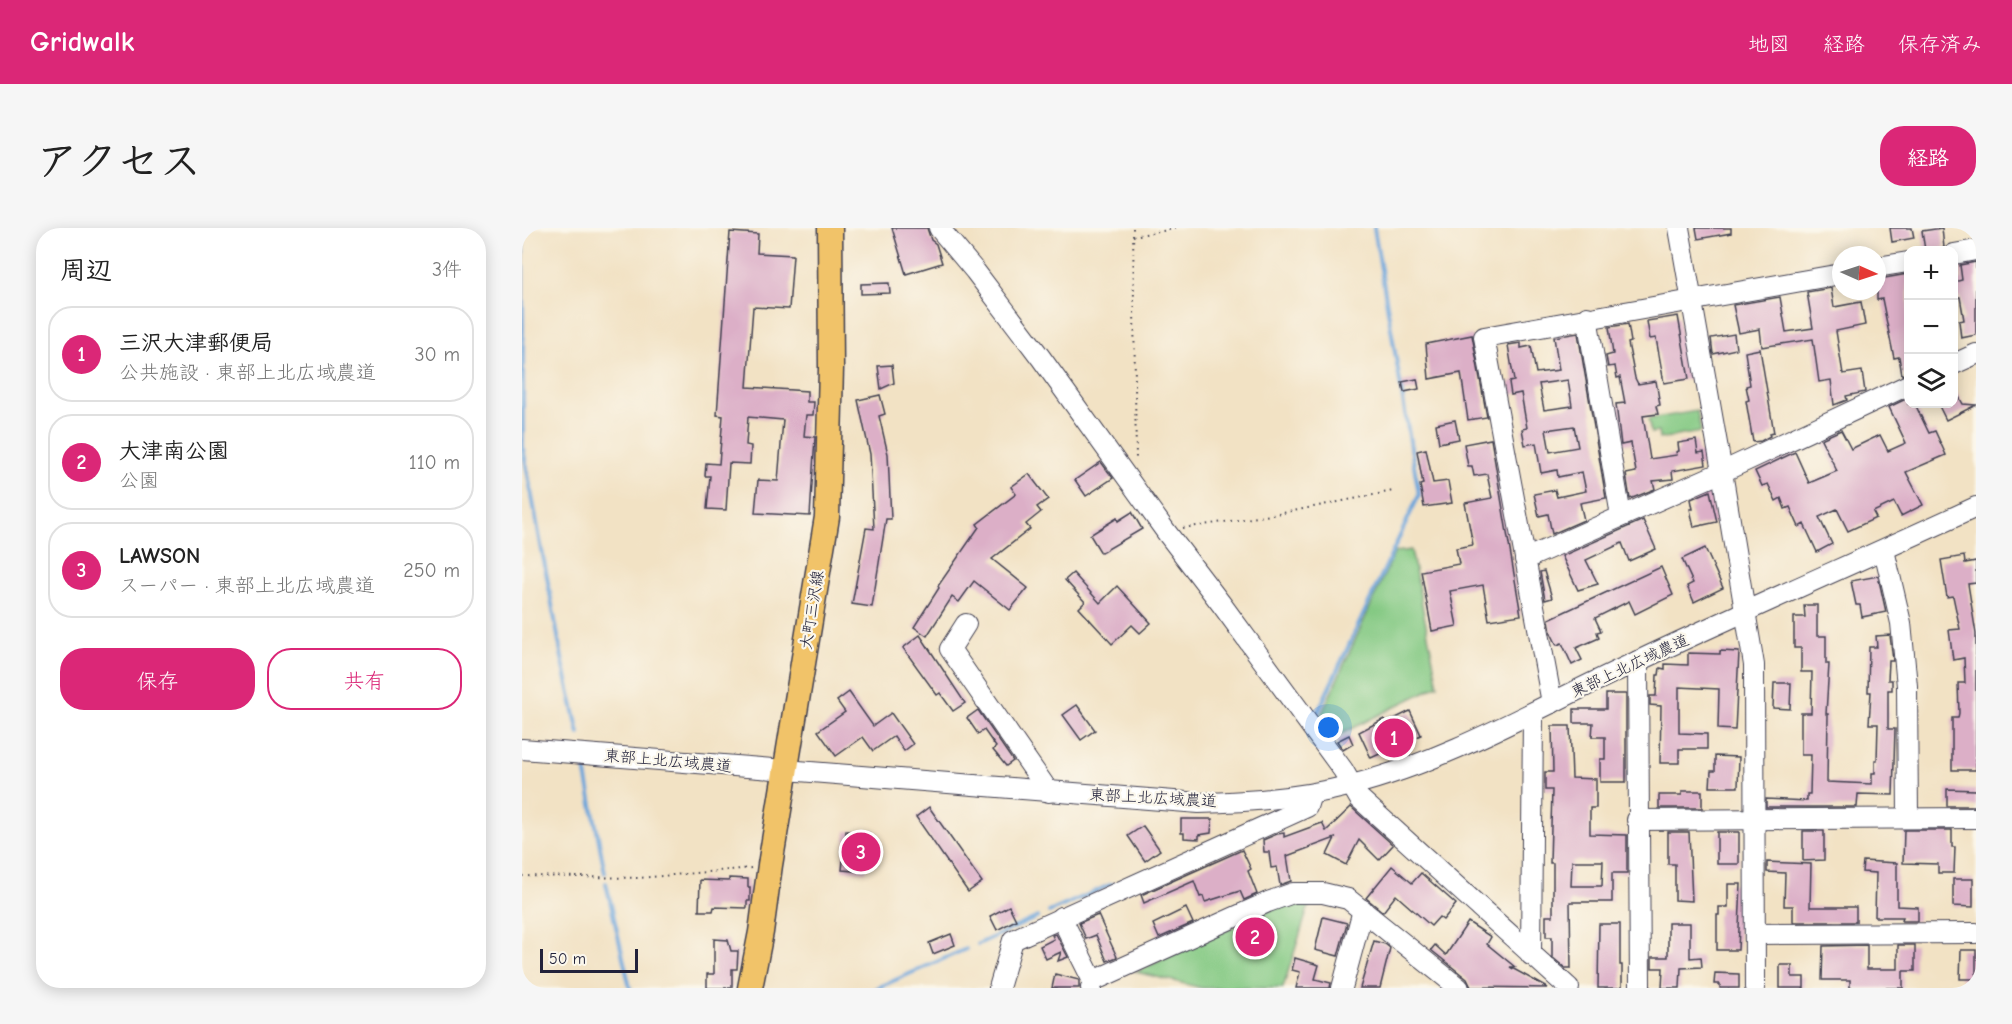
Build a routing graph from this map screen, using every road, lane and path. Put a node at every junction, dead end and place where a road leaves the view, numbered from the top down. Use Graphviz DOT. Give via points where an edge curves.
graph roads {
  1 [pos="830,228"];
  2 [pos="939,228"];
  3 [pos="1132,228"];
  4 [pos="1180,228"];
  5 [pos="1679,228"];
  6 [pos="1133,236"];
  7 [pos="1976,250"];
  8 [pos="1958,253"];
  9 [pos="1904,263"];
  10 [pos="1886,266"];
  11 [pos="1832,276"];
  12 [pos="1692,300"];
  13 [pos="1587,317"];
  14 [pos="1976,354"];
  15 [pos="1958,362"];
  16 [pos="1904,387"];
  17 [pos="1722,472"];
  18 [pos="1136,491"];
  19 [pos="1393,491"];
  20 [pos="1976,507"];
  21 [pos="1622,516"];
  22 [pos="1167,534"];
  23 [pos="1884,550"];
  24 [pos="1525,559"];
  25 [pos="1746,613"];
  26 [pos="966,624"];
  27 [pos="1638,661"];
  28 [pos="1552,703"];
  29 [pos="1533,713"];
  30 [pos="522,749"];
  31 [pos="785,771"];
  32 [pos="1352,785"];
  33 [pos="1049,792"];
  34 [pos="1311,794"];
  35 [pos="1908,817"];
  36 [pos="1755,818"];
  37 [pos="1976,818"];
  38 [pos="1637,820"];
  39 [pos="770,865"];
  40 [pos="522,876"];
  41 [pos="1363,910"];
  42 [pos="1061,917"];
  43 [pos="1976,933"];
  44 [pos="1755,934"];
  45 [pos="1531,955"];
  46 [pos="1092,985"];
  47 [pos="750,988"];
  48 [pos="999,988"];
  49 [pos="1342,988"];
  50 [pos="1459,988"];
  51 [pos="1569,988"];
  52 [pos="1640,988"];
  53 [pos="1755,988"];
  1 -- 31 [label="main road, 大町三沢線" via="826,517"];
  2 -- 18 [label="street" via="1041,358"];
  3 -- 6 [label="path"];
  4 -- 6 [label="path"];
  5 -- 12 [label="street"];
  6 -- 18 [label="path"];
  7 -- 8 [label="street"];
  9 -- 10 [label="street"];
  11 -- 12 [label="street"];
  12 -- 13 [label="street"];
  12 -- 17 [label="street"];
  13 -- 21 [label="street"];
  13 -- 24 [label="street" via="1484,337"];
  14 -- 15 [label="street"];
  16 -- 17 [label="street"];
  17 -- 21 [label="street"];
  17 -- 25 [label="street"];
  18 -- 22 [label="street"];
  19 -- 22 [label="path"];
  20 -- 23 [label="street, 東部上北広域農道"];
  21 -- 24 [label="street"];
  22 -- 32 [label="street"];
  23 -- 25 [label="street, 東部上北広域農道"];
  23 -- 35 [label="street" via="1901,623 1907,686"];
  24 -- 28 [label="street"];
  25 -- 27 [label="street, 東部上北広域農道"];
  25 -- 36 [label="street" via="1754,665"];
  26 -- 33 [label="street" via="950,649"];
  27 -- 28 [label="street, 東部上北広域農道"];
  27 -- 38 [label="street"];
  28 -- 29 [label="street, 東部上北広域農道"];
  29 -- 32 [label="street, 東部上北広域農道" via="1398,771"];
  29 -- 45 [label="street"];
  30 -- 31 [label="street, 東部上北広域農道"];
  31 -- 33 [label="street, 東部上北広域農道"];
  31 -- 39 [label="main road, 大町三沢線"];
  32 -- 34 [label="street, 東部上北広域農道"];
  32 -- 45 [label="street" via="1359,798"];
  33 -- 34 [label="street, 東部上北広域農道" via="1199,803"];
  34 -- 42 [label="street" via="1307,807"];
  35 -- 36 [label="street"];
  35 -- 37 [label="street"];
  36 -- 38 [label="street"];
  36 -- 44 [label="street"];
  38 -- 52 [label="street"];
  39 -- 40 [label="path" via="639,878"];
  39 -- 47 [label="main road, 大町三沢線"];
  41 -- 46 [label="street" via="1335,894 1293,893"];
  41 -- 49 [label="street"];
  41 -- 50 [label="street"];
  42 -- 46 [label="street"];
  42 -- 48 [label="street" via="1012,940"];
  43 -- 44 [label="street"];
  44 -- 53 [label="street"];
  45 -- 51 [label="street"];
}
